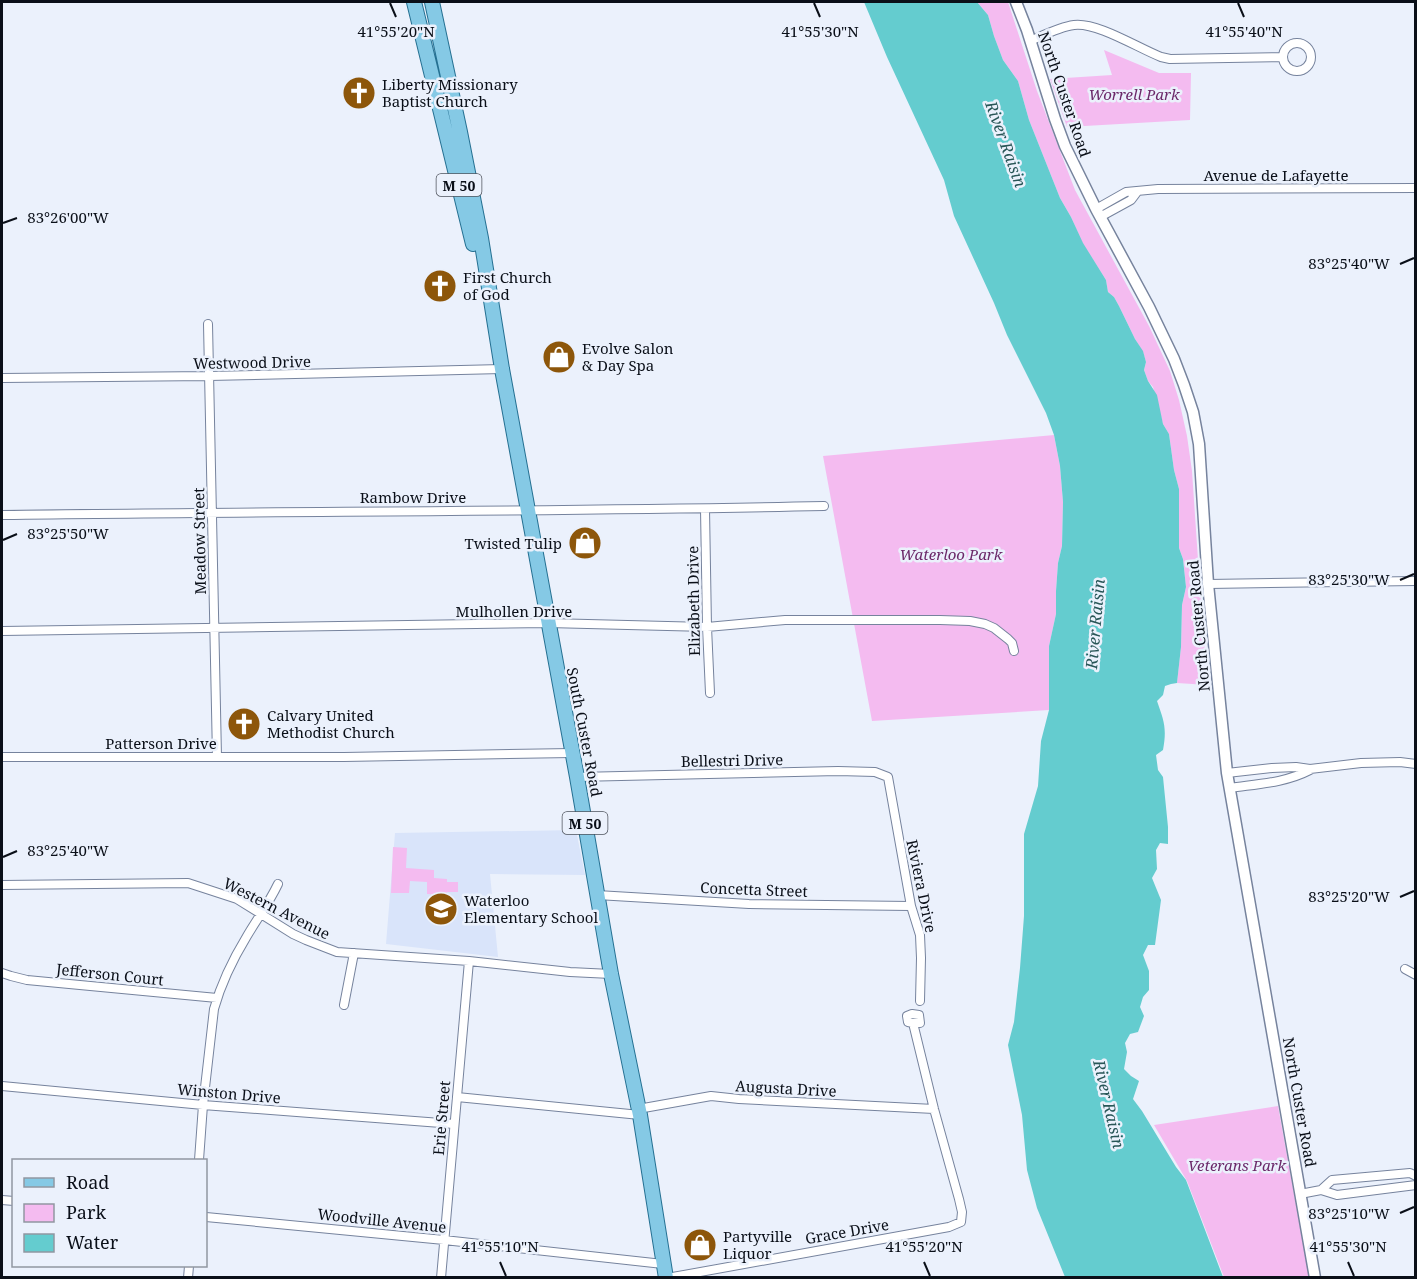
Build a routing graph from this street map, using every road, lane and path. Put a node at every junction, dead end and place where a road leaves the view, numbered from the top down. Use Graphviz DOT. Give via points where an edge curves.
graph roads {
  1 [pos="414,2"];
  2 [pos="432,2"];
  3 [pos="1016,2"];
  4 [pos="1030,41"];
  5 [pos="1283,57"];
  6 [pos="1416,188"];
  7 [pos="1098,213"];
  8 [pos="208,324"];
  9 [pos="502,369"];
  10 [pos="209,376"];
  11 [pos="2,378"];
  12 [pos="824,506"];
  13 [pos="705,509"];
  14 [pos="528,510"];
  15 [pos="212,512"];
  16 [pos="2,515"];
  17 [pos="1416,581"];
  18 [pos="1208,584"];
  19 [pos="548,623"];
  20 [pos="707,627"];
  21 [pos="214,628"];
  22 [pos="2,631"];
  23 [pos="1014,651"];
  24 [pos="710,693"];
  25 [pos="572,753"];
  26 [pos="2,757"];
  27 [pos="216,757"];
  28 [pos="1416,764"];
  29 [pos="1310,770"];
  30 [pos="1227,773"];
  31 [pos="577,777"];
  32 [pos="888,777"];
  33 [pos="1230,788"];
  34 [pos="278,884"];
  35 [pos="2,885"];
  36 [pos="597,895"];
  37 [pos="910,906"];
  38 [pos="261,914"];
  39 [pos="354,953"];
  40 [pos="469,961"];
  41 [pos="1405,969"];
  42 [pos="2,973"];
  43 [pos="611,974"];
  44 [pos="1416,975"];
  45 [pos="217,998"];
  46 [pos="920,1001"];
  47 [pos="344,1005"];
  48 [pos="913,1023"];
  49 [pos="2,1086"];
  50 [pos="457,1097"];
  51 [pos="203,1105"];
  52 [pos="934,1109"];
  53 [pos="639,1112"];
  54 [pos="454,1124"];
  55 [pos="199,1159"];
  56 [pos="1416,1176"];
  57 [pos="1416,1185"];
  58 [pos="1321,1190"];
  59 [pos="1300,1194"];
  60 [pos="207,1217"];
  61 [pos="444,1240"];
  62 [pos="665,1273"];
  63 [pos="441,1278"];
  64 [pos="1315,1278"];
  1 -- 9 [label="main road, South Custer Road / M 50"];
  2 -- 9 [label="main road, South Custer Road / M 50" via="481,238"];
  3 -- 4 [label="street, North Custer Road"];
  4 -- 5 [label="street" via="1081,25 1170,59"];
  4 -- 7 [label="street, North Custer Road" via="1065,146"];
  6 -- 7 [label="street, Avenue de Lafayette" via="1158,189 1137,192 1131,200"];
  7 -- 18 [label="street, North Custer Road" via="1169,348 1193,412 1199,444"];
  8 -- 10 [label="street, Meadow Street"];
  9 -- 10 [label="street, Westwood Drive"];
  9 -- 14 [label="main road, South Custer Road / M 50"];
  10 -- 11 [label="street, Westwood Drive"];
  10 -- 15 [label="street, Meadow Street"];
  12 -- 13 [label="street, Rambow Drive"];
  13 -- 14 [label="street, Rambow Drive"];
  13 -- 20 [label="street, Elizabeth Drive"];
  14 -- 15 [label="street, Rambow Drive"];
  14 -- 19 [label="main road, South Custer Road / M 50"];
  15 -- 16 [label="street, Rambow Drive"];
  15 -- 21 [label="street, Meadow Street"];
  17 -- 18 [label="street"];
  18 -- 30 [label="street, North Custer Road"];
  19 -- 20 [label="street, Mulhollen Drive"];
  19 -- 21 [label="street, Mulhollen Drive"];
  19 -- 25 [label="main road, South Custer Road / M 50"];
  20 -- 23 [label="street, Mulhollen Drive" via="786,620 970,621 994,628 1012,643"];
  20 -- 24 [label="street, Elizabeth Drive"];
  21 -- 22 [label="street, Mulhollen Drive"];
  21 -- 27 [label="street, Meadow Street"];
  25 -- 27 [label="street, Patterson Drive"];
  25 -- 31 [label="main road, South Custer Road / M 50"];
  26 -- 27 [label="street, Patterson Drive"];
  28 -- 29 [label="street" via="1361,763"];
  29 -- 30 [label="street" via="1296,767"];
  29 -- 33 [label="street" via="1274,782"];
  30 -- 33 [label="street, North Custer Road"];
  31 -- 32 [label="street, Bellestri Drive" via="838,771 875,772"];
  31 -- 36 [label="main road, South Custer Road / M 50"];
  32 -- 37 [label="street, Riviera Drive"];
  33 -- 59 [label="street, North Custer Road"];
  34 -- 38 [label="street"];
  35 -- 38 [label="street, Western Avenue" via="188,883 237,899"];
  36 -- 37 [label="street, Concetta Street" via="749,904"];
  36 -- 43 [label="main road, South Custer Road / M 50"];
  37 -- 46 [label="street, Riviera Drive" via="920,935"];
  38 -- 39 [label="street, Western Avenue" via="306,940 337,952"];
  38 -- 45 [label="street" via="238,951"];
  39 -- 40 [label="street, Western Avenue"];
  39 -- 47 [label="street"];
  40 -- 43 [label="street, Western Avenue"];
  40 -- 50 [label="street, Erie Street"];
  41 -- 44 [label="street"];
  42 -- 45 [label="street, Jefferson Court" via="27,980"];
  43 -- 53 [label="main road, South Custer Road / M 50"];
  45 -- 51 [label="street"];
  48 -- 52 [label="street"];
  49 -- 51 [label="street, Winston Drive"];
  50 -- 53 [label="street"];
  50 -- 54 [label="street, Erie Street"];
  51 -- 54 [label="street, Winston Drive"];
  51 -- 55 [label="street"];
  52 -- 53 [label="street, Augusta Drive" via="711,1096"];
  52 -- 62 [label="street, Grace Drive" via="959,1198 961,1222"];
  53 -- 62 [label="main road, South Custer Road / M 50"];
  54 -- 61 [label="street, Erie Street"];
  56 -- 58 [label="street" via="1410,1173 1332,1180"];
  57 -- 58 [label="street" via="1336,1195"];
  58 -- 59 [label="street"];
  59 -- 64 [label="street, North Custer Road"];
  60 -- 61 [label="street, Woodville Avenue"];
  61 -- 62 [label="street, Woodville Avenue"];
  61 -- 63 [label="street, Erie Street"];
}
